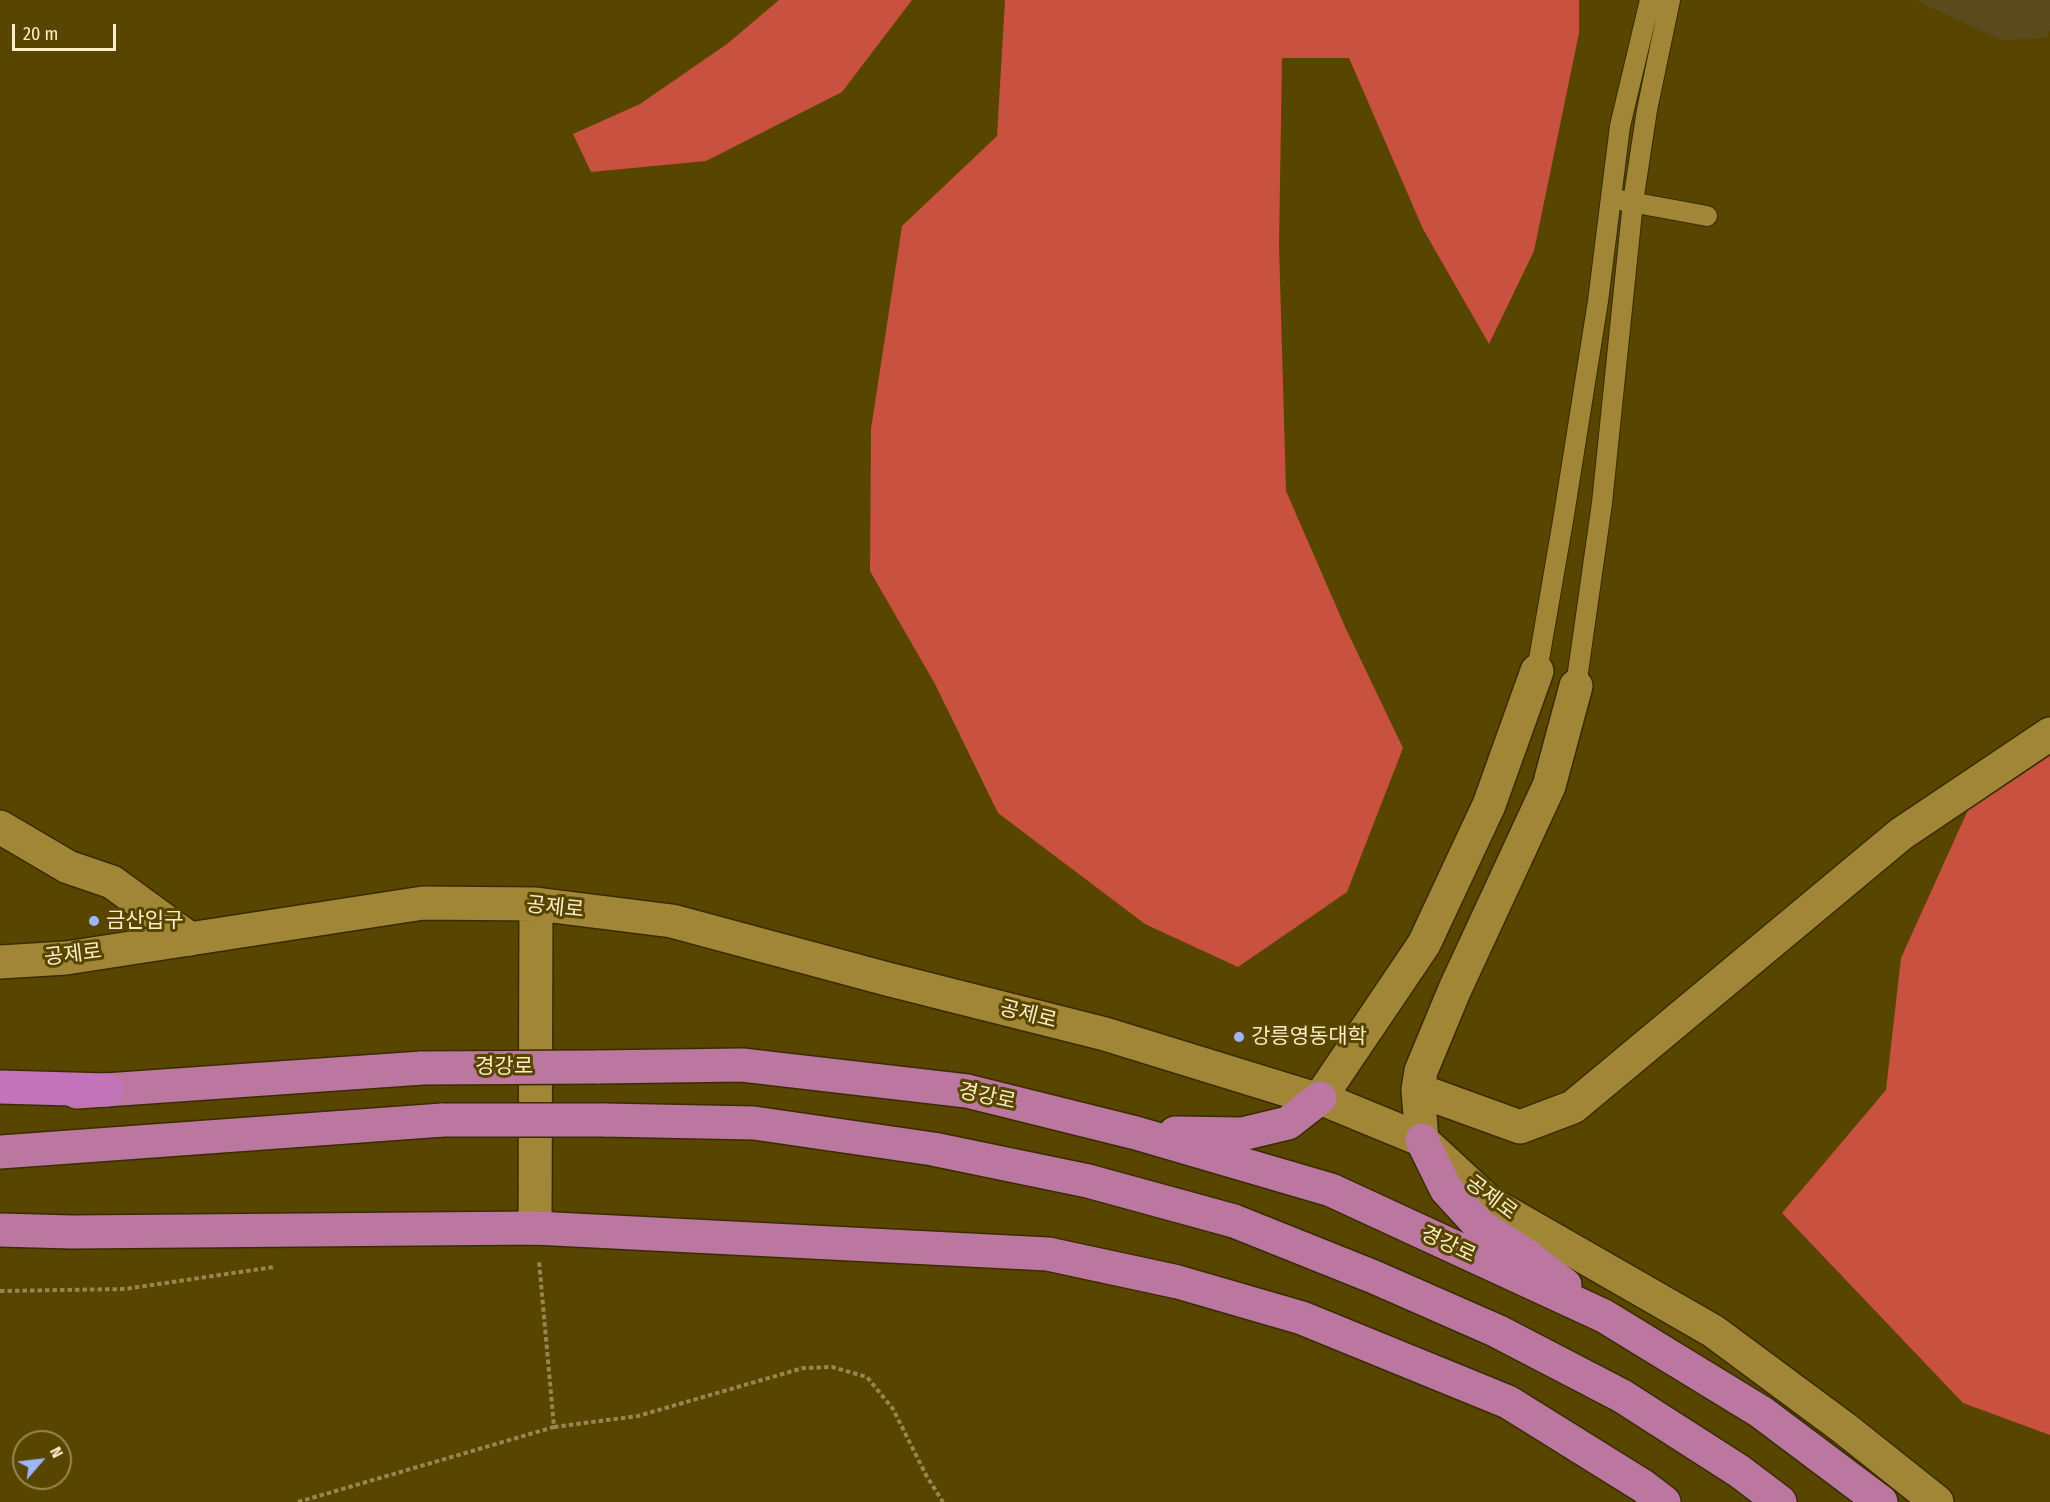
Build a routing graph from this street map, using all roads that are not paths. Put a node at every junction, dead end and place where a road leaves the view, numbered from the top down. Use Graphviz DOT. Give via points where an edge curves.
graph roads {
  1 [pos="1650,0"];
  2 [pos="1670,0"];
  3 [pos="1611,199"];
  4 [pos="1633,202"];
  5 [pos="1707,216"];
  6 [pos="1537,671"];
  7 [pos="1575,686"];
  8 [pos="2050,734"];
  9 [pos="0,827"];
  10 [pos="536,904"];
  11 [pos="190,939"];
  12 [pos="0,962"];
  13 [pos="0,1087"];
  14 [pos="107,1090"];
  15 [pos="1418,1090"];
  16 [pos="0,1098"];
  17 [pos="1320,1098"];
  18 [pos="1136,1133"];
  19 [pos="1422,1140"];
  20 [pos="0,1152"];
  21 [pos="536,1228"];
  22 [pos="0,1230"];
  23 [pos="1604,1316"];
  24 [pos="1664,1502"];
  25 [pos="1780,1502"];
  26 [pos="1881,1502"];
  27 [pos="1937,1502"];
  1 -- 3 [label="lane" via="1620,126"];
  2 -- 4 [label="lane"];
  3 -- 4 [label="lane"];
  3 -- 6 [label="lane"];
  4 -- 5 [label="lane"];
  4 -- 7 [label="lane" via="1602,503"];
  6 -- 17 [label="street" via="1489,805 1424,944"];
  7 -- 15 [label="street" via="1549,786 1455,989 1421,1071"];
  8 -- 15 [label="street" via="1901,834 1573,1107 1520,1126"];
  9 -- 11 [label="street" via="68,867 112,882"];
  10 -- 11 [label="street, 공제로" via="423,903"];
  10 -- 17 [label="street, 공제로" via="672,921 1105,1034"];
  10 -- 21 [label="street"];
  11 -- 12 [label="street, 공제로"];
  13 -- 14 [label="highway"];
  14 -- 16 [label="highway, 경강로"];
  14 -- 18 [label="highway, 경강로, bridge" via="422,1068 742,1065 967,1090"];
  15 -- 19 [label="street"];
  17 -- 18 [label="highway" via="1288,1123 1242,1134"];
  17 -- 19 [label="street, 공제로"];
  18 -- 23 [label="highway, 경강로" via="1331,1191"];
  19 -- 23 [label="highway" via="1446,1189 1479,1225 1526,1255"];
  19 -- 27 [label="street, 공제로" via="1490,1203 1713,1330"];
  20 -- 25 [label="highway, bridge" via="443,1120 754,1123 933,1149 1088,1181 1234,1221 1374,1277 1497,1331 1622,1396"];
  21 -- 22 [label="highway"];
  21 -- 24 [label="highway" via="1048,1254 1178,1282 1302,1318 1508,1402"];
  23 -- 26 [label="highway, 경강로" via="1761,1412"];
}
